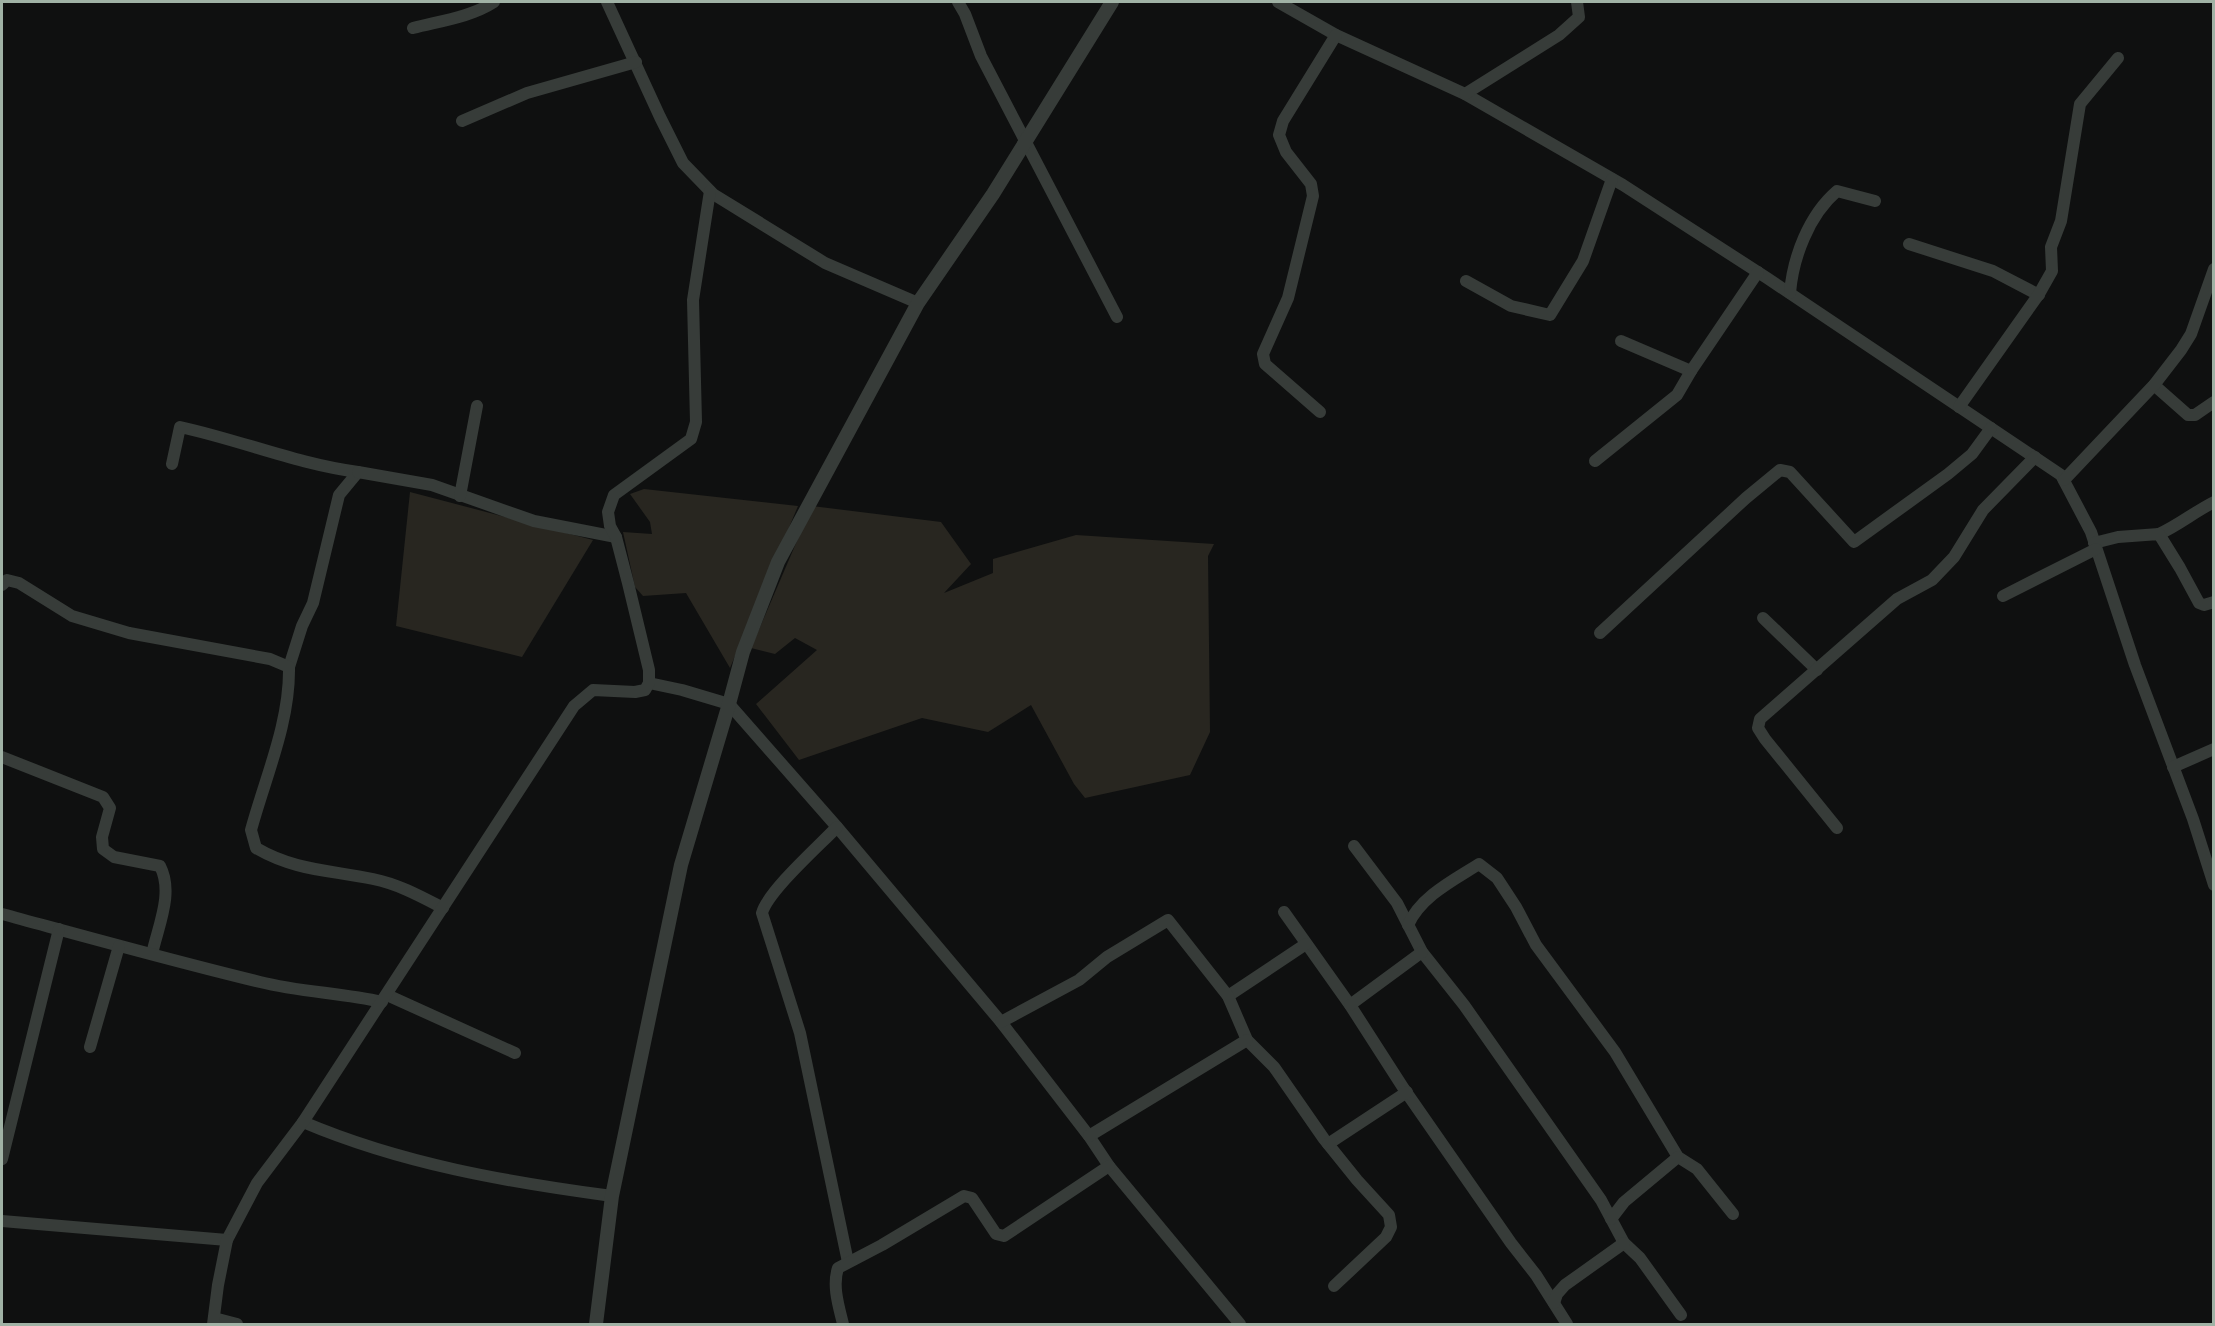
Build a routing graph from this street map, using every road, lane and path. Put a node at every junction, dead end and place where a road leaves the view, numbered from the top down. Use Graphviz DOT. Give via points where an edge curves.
graph roads {
  1 [pos="494,2"];
  2 [pos="608,2"];
  3 [pos="958,2"];
  4 [pos="1112,2"];
  5 [pos="1278,2"];
  6 [pos="1577,2"];
  7 [pos="413,28"];
  8 [pos="1336,35"];
  9 [pos="2118,58"];
  10 [pos="636,62"];
  11 [pos="1465,94"];
  12 [pos="462,121"];
  13 [pos="1025,142"];
  14 [pos="1612,179"];
  15 [pos="710,191"];
  16 [pos="1875,201"];
  17 [pos="1909,244"];
  18 [pos="2214,269"];
  19 [pos="1758,272"];
  20 [pos="1466,281"];
  21 [pos="1791,293"];
  22 [pos="2039,295"];
  23 [pos="918,303"];
  24 [pos="1117,316"];
  25 [pos="1621,340"];
  26 [pos="1691,371"];
  27 [pos="2154,385"];
  28 [pos="2214,402"];
  29 [pos="477,406"];
  30 [pos="1959,407"];
  31 [pos="1320,412"];
  32 [pos="1991,428"];
  33 [pos="2035,458"];
  34 [pos="1595,460"];
  35 [pos="172,464"];
  36 [pos="358,472"];
  37 [pos="2064,480"];
  38 [pos="460,496"];
  39 [pos="2214,502"];
  40 [pos="2159,534"];
  41 [pos="616,537"];
  42 [pos="2095,546"];
  43 [pos="2,585"];
  44 [pos="2003,596"];
  45 [pos="2214,602"];
  46 [pos="1762,618"];
  47 [pos="1600,633"];
  48 [pos="289,667"];
  49 [pos="1817,670"];
  50 [pos="649,683"];
  51 [pos="729,704"];
  52 [pos="2214,749"];
  53 [pos="2,757"];
  54 [pos="2174,767"];
  55 [pos="837,827"];
  56 [pos="1837,828"];
  57 [pos="1354,846"];
  58 [pos="2214,885"];
  59 [pos="442,908"];
  60 [pos="1284,912"];
  61 [pos="2,914"];
  62 [pos="1408,925"];
  63 [pos="59,929"];
  64 [pos="1306,944"];
  65 [pos="119,946"];
  66 [pos="1422,952"];
  67 [pos="152,954"];
  68 [pos="1228,996"];
  69 [pos="385,998"];
  70 [pos="1350,1005"];
  71 [pos="1001,1022"];
  72 [pos="1247,1040"];
  73 [pos="90,1047"];
  74 [pos="515,1053"];
  75 [pos="1407,1092"];
  76 [pos="303,1122"];
  77 [pos="1089,1136"];
  78 [pos="1328,1144"];
  79 [pos="2,1151"];
  80 [pos="1678,1158"];
  81 [pos="1109,1166"];
  82 [pos="612,1196"];
  83 [pos="1733,1214"];
  84 [pos="1611,1219"];
  85 [pos="2,1221"];
  86 [pos="227,1240"];
  87 [pos="1624,1243"];
  88 [pos="848,1262"];
  89 [pos="1334,1286"];
  90 [pos="1554,1303"];
  91 [pos="1682,1315"];
  92 [pos="213,1321"];
  93 [pos="237,1324"];
  94 [pos="596,1324"];
  95 [pos="843,1324"];
  96 [pos="1240,1324"];
  97 [pos="1567,1324"];
  1 -- 7 [label="street" via="470,13"];
  2 -- 10 [label="street"];
  3 -- 13 [label="street"];
  4 -- 13 [label="street"];
  5 -- 8 [label="street"];
  6 -- 11 [label="street" via="1579,17 1559,35"];
  8 -- 11 [label="street"];
  8 -- 31 [label="street" via="1283,121 1279,135 1286,152 1311,184 1313,196 1288,298 1263,354 1265,364"];
  9 -- 22 [label="street" via="2080,104 2061,221 2051,247 2052,271"];
  10 -- 12 [label="street" via="527,93"];
  10 -- 15 [label="street" via="683,162"];
  11 -- 14 [label="street"];
  13 -- 23 [label="street"];
  13 -- 24 [label="street"];
  14 -- 19 [label="street"];
  14 -- 20 [label="street" via="1582,261 1550,315 1511,306"];
  15 -- 23 [label="street" via="825,263"];
  15 -- 41 [label="street" via="693,300 696,422 691,439 614,495 608,512"];
  16 -- 21 [label="street" via="1838,191 1829,198 1807,230 1792,273"];
  17 -- 22 [label="street" via="1993,271"];
  18 -- 27 [label="street" via="2191,334"];
  19 -- 21 [label="street"];
  19 -- 26 [label="street"];
  21 -- 30 [label="street"];
  22 -- 30 [label="street"];
  23 -- 51 [label="street" via="778,562 743,652"];
  25 -- 26 [label="street"];
  26 -- 34 [label="street" via="1677,395"];
  27 -- 28 [label="street" via="2188,415 2195,415"];
  27 -- 37 [label="street"];
  29 -- 38 [label="street"];
  30 -- 32 [label="street"];
  32 -- 33 [label="street"];
  32 -- 47 [label="street" via="1972,454 1948,474 1854,542 1790,472 1780,470"];
  33 -- 37 [label="street"];
  33 -- 49 [label="street" via="1983,510 1954,557 1932,580 1897,599"];
  35 -- 36 [label="street" via="180,427"];
  36 -- 38 [label="street" via="432,485"];
  36 -- 48 [label="street" via="339,495 313,603"];
  37 -- 42 [label="street"];
  38 -- 41 [label="street" via="534,521"];
  39 -- 40 [label="street"];
  40 -- 42 [label="street" via="2118,537"];
  40 -- 45 [label="street" via="2199,603"];
  41 -- 50 [label="street"];
  42 -- 44 [label="street"];
  42 -- 54 [label="street"];
  43 -- 48 [label="street" via="7,580 19,584 72,616 129,633 270,659"];
  46 -- 49 [label="street"];
  48 -- 59 [label="street" via="290,687 284,714 251,830 256,848 296,867 375,879 405,888"];
  49 -- 56 [label="street" via="1760,719 1758,728"];
  50 -- 51 [label="street"];
  50 -- 59 [label="street" via="645,690 635,692 593,690 574,706"];
  51 -- 55 [label="street"];
  51 -- 82 [label="street" via="681,865"];
  52 -- 54 [label="street"];
  53 -- 67 [label="street" via="103,797 110,808 102,837 103,849 114,857 160,866 167,892"];
  54 -- 58 [label="street"];
  55 -- 71 [label="street"];
  55 -- 88 [label="street" via="779,887 762,914 800,1033"];
  57 -- 62 [label="street" via="1397,903"];
  59 -- 69 [label="street"];
  60 -- 64 [label="street"];
  61 -- 63 [label="street"];
  62 -- 66 [label="street"];
  62 -- 80 [label="street" via="1413,914 1443,886 1479,864 1497,878 1536,945 1615,1052"];
  63 -- 65 [label="street"];
  63 -- 79 [label="street"];
  64 -- 68 [label="street"];
  64 -- 70 [label="street"];
  65 -- 67 [label="street"];
  65 -- 73 [label="street"];
  66 -- 70 [label="street"];
  66 -- 84 [label="street" via="1536,1106"];
  67 -- 69 [label="street" via="262,982 327,994"];
  68 -- 71 [label="street" via="1168,920 1107,957 1078,980"];
  68 -- 72 [label="street"];
  69 -- 74 [label="street"];
  69 -- 76 [label="street"];
  70 -- 75 [label="street"];
  71 -- 77 [label="street"];
  72 -- 77 [label="street"];
  72 -- 78 [label="street" via="1274,1067"];
  75 -- 78 [label="street"];
  75 -- 90 [label="street"];
  76 -- 82 [label="street" via="406,1158 540,1186"];
  76 -- 86 [label="street" via="257,1183"];
  77 -- 81 [label="street"];
  78 -- 89 [label="street" via="1389,1215 1391,1227 1386,1237"];
  80 -- 83 [label="street" via="1697,1169"];
  80 -- 84 [label="street" via="1624,1202"];
  81 -- 88 [label="street" via="1004,1236 996,1234 972,1198 964,1196"];
  81 -- 96 [label="street"];
  82 -- 94 [label="street"];
  84 -- 87 [label="street"];
  85 -- 86 [label="street"];
  86 -- 92 [label="street"];
  87 -- 90 [label="street" via="1565,1285"];
  87 -- 91 [label="street" via="1640,1258"];
  88 -- 95 [label="street" via="838,1268 835,1276"];
  90 -- 97 [label="street"];
  92 -- 93 [label="street"];
}
